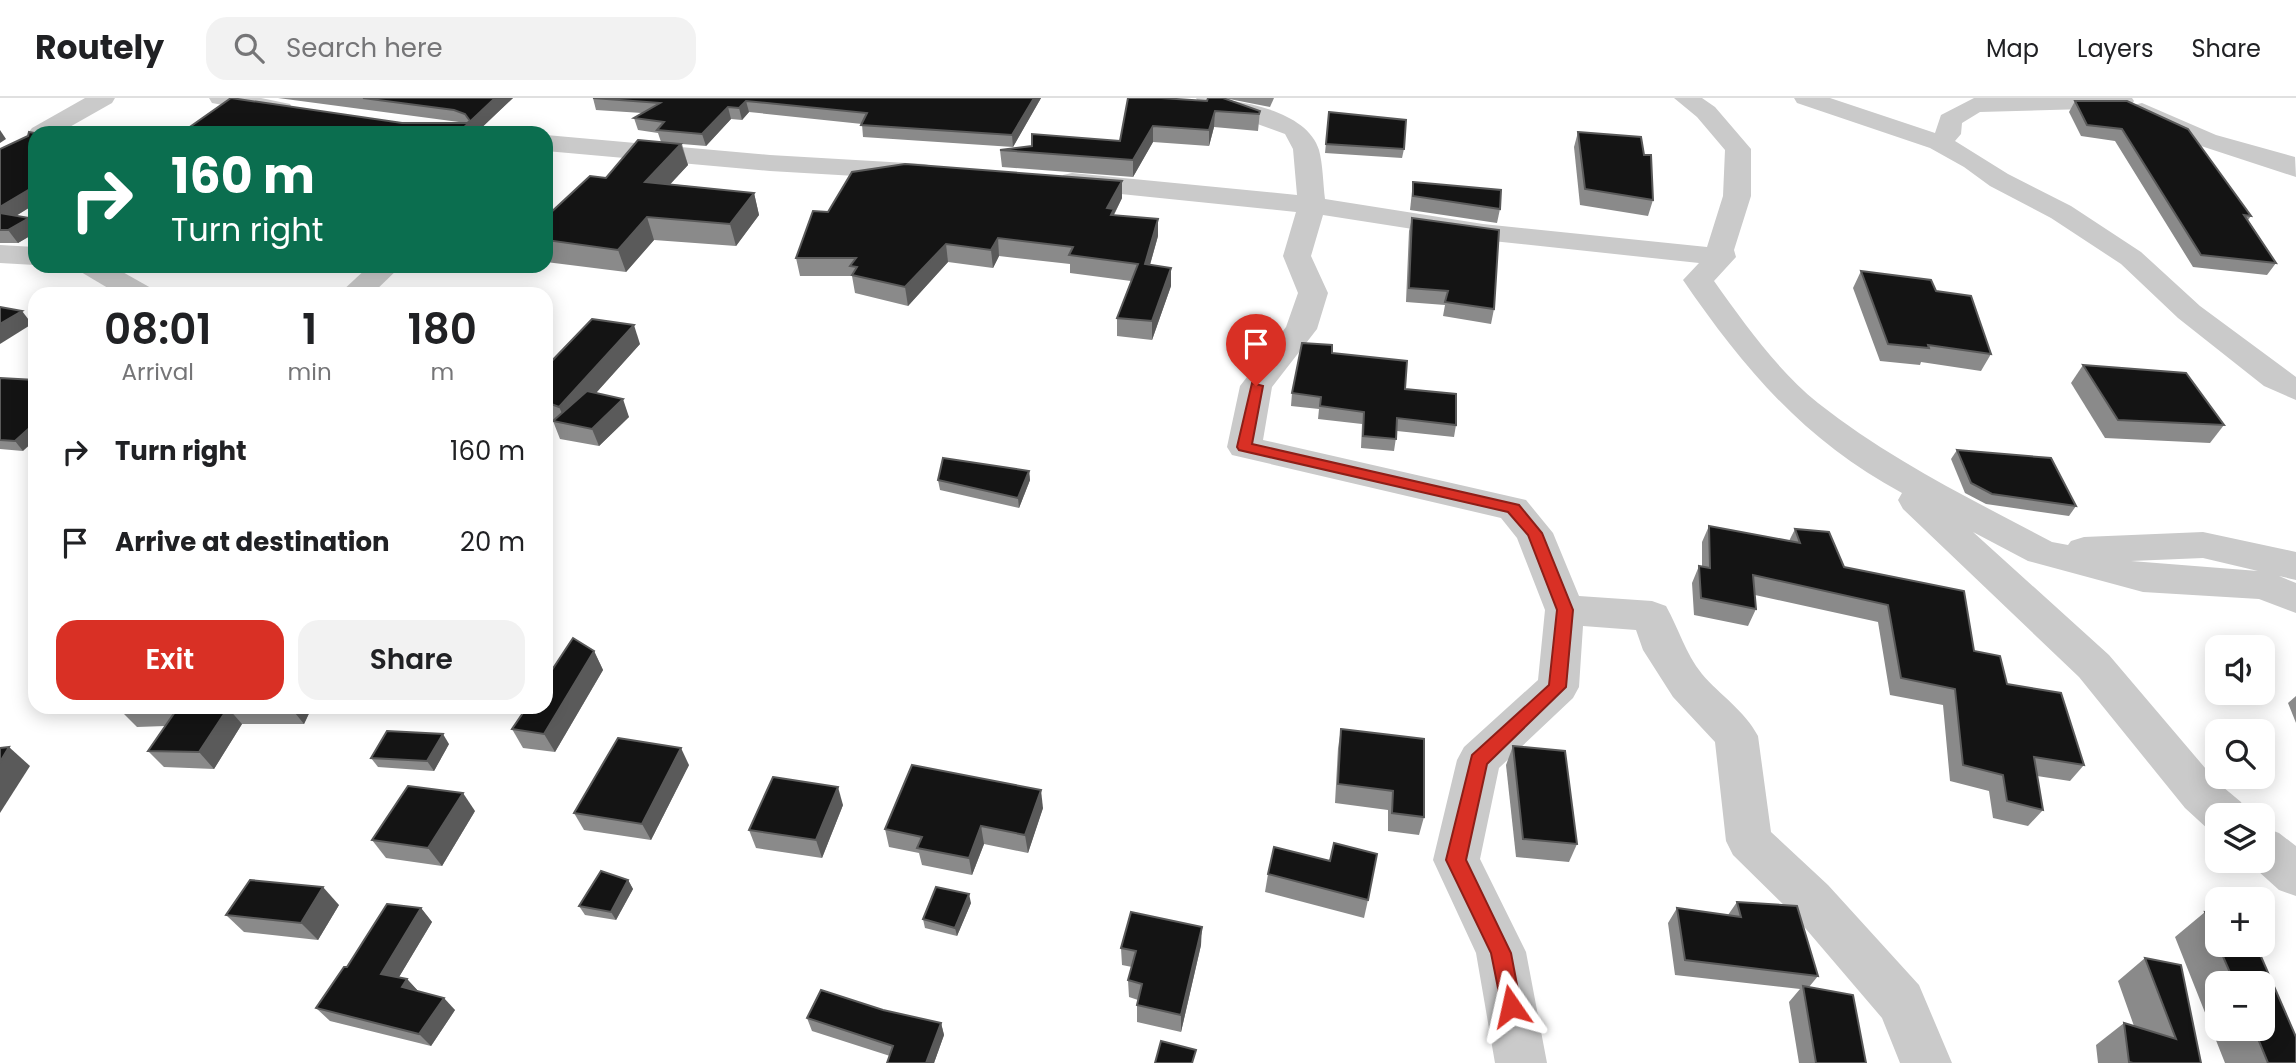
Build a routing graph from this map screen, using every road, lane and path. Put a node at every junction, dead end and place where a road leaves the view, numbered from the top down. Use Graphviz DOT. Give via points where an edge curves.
graph roads {
  1 [pos="103,98"];
  2 [pos="221,98"];
  3 [pos="1208,98"];
  4 [pos="1686,98"];
  5 [pos="1807,98"];
  6 [pos="2118,99"];
  7 [pos="304,112"];
  8 [pos="53,126"];
  9 [pos="1939,143"];
  10 [pos="553,144"];
  11 [pos="586,147"];
  12 [pos="553,166"];
  13 [pos="2296,169"];
  14 [pos="946,173"];
  15 [pos="1041,179"];
  16 [pos="1312,205"];
  17 [pos="0,254"];
  18 [pos="28,256"];
  19 [pos="1722,257"];
  20 [pos="103,273"];
  21 [pos="378,273"];
  22 [pos="128,287"];
  23 [pos="362,287"];
  24 [pos="2296,390"];
  25 [pos="1894,474"];
  26 [pos="2041,552"];
  27 [pos="2296,566"];
  28 [pos="2296,599"];
  29 [pos="1565,610"];
  30 [pos="2210,803"];
  31 [pos="2275,857"];
  32 [pos="2296,875"];
  33 [pos="1521,1063"];
  34 [pos="1926,1063"];
  1 -- 8 [label="street"];
  2 -- 7 [label="street"];
  3 -- 16 [label="street" via="1295,129 1306,149"];
  4 -- 19 [label="street" via="1706,112 1738,149 1737,196 1720,250"];
  5 -- 9 [label="street"];
  6 -- 9 [label="street" via="1975,105 1950,120 1948,134"];
  6 -- 13 [label="street" via="2207,140"];
  9 -- 24 [label="street" via="2131,258 2189,312"];
  10 -- 11 [label="street"];
  11 -- 12 [label="street"];
  11 -- 14 [label="street"];
  15 -- 16 [label="street"];
  16 -- 19 [label="street" via="1483,232"];
  16 -- 29 [label="street" via="1297,256 1313,293 1301,329 1256,386 1244,447 1513,509 1534,533"];
  17 -- 18 [label="street"];
  19 -- 25 [label="street" via="1698,280 1740,340 1804,409"];
  20 -- 22 [label="street"];
  21 -- 23 [label="street"];
  25 -- 26 [label="street"];
  25 -- 30 [label="street" via="1928,514 2094,666"];
  26 -- 27 [label="street" via="2203,545"];
  26 -- 28 [label="street" via="2143,578 2264,585"];
  29 -- 33 [label="street" via="1558,687 1479,760 1456,860 1501,953"];
  29 -- 34 [label="street" via="1652,616 1663,650 1688,686 1735,736 1749,841 1811,900 1901,1002"];
  31 -- 32 [label="street"];
}
